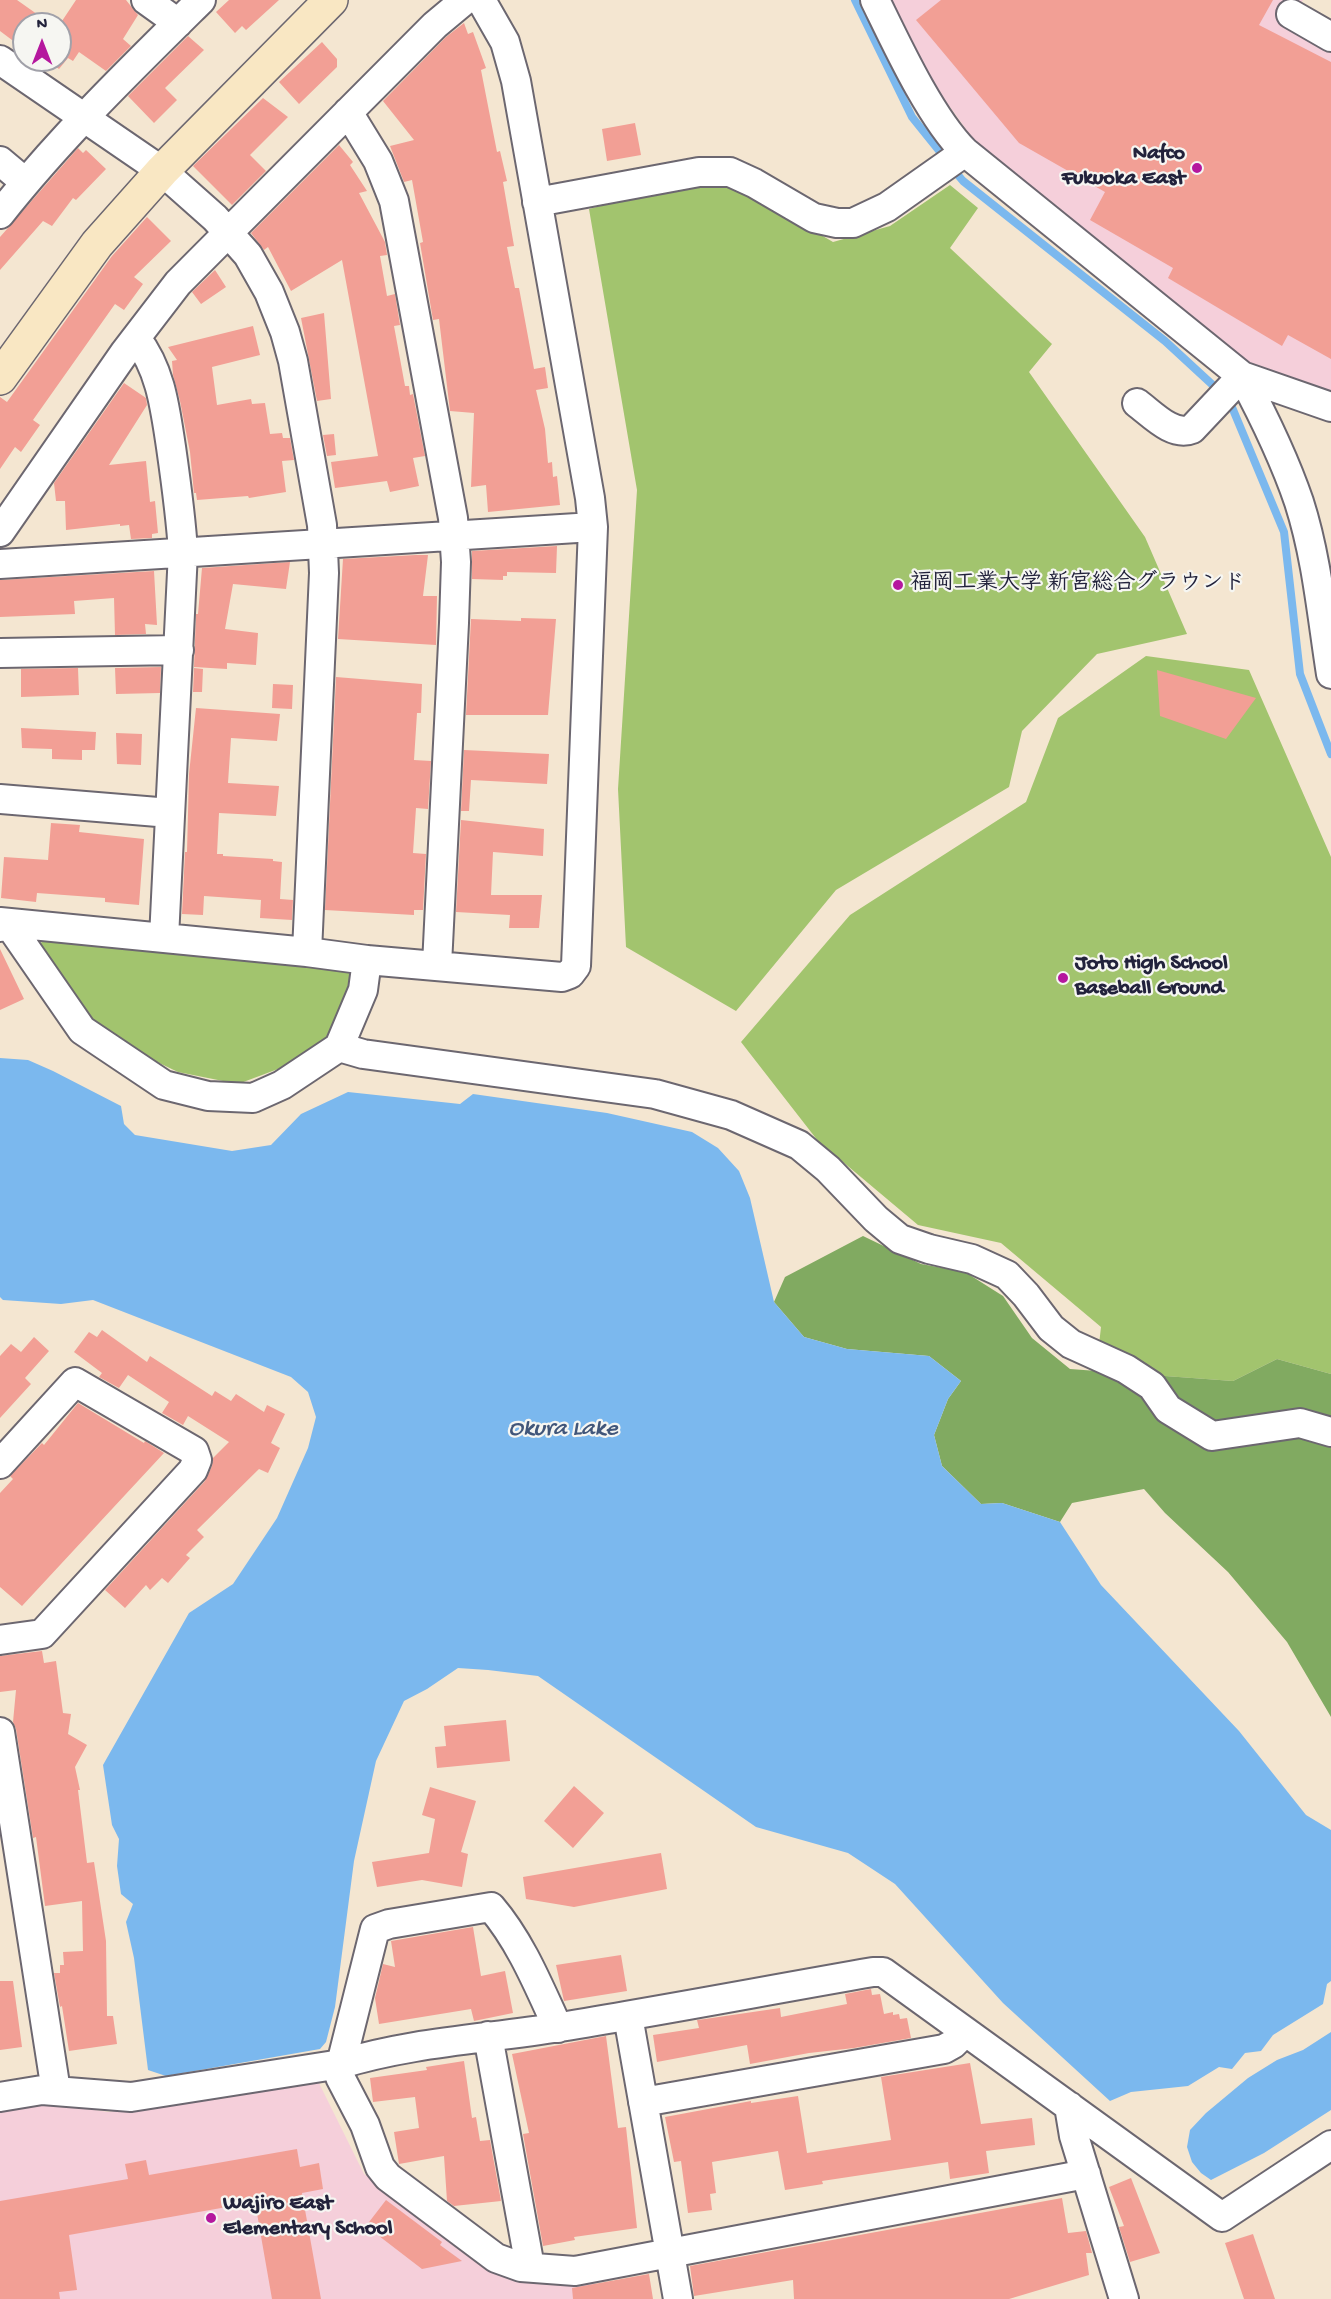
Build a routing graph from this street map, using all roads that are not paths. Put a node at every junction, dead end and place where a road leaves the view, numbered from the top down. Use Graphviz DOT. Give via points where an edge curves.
graph roads {
  1 [pos="146,0"];
  2 [pos="201,0"];
  3 [pos="331,0"];
  4 [pos="465,0"];
  5 [pos="481,0"];
  6 [pos="875,0"];
  7 [pos="1291,14"];
  8 [pos="178,22"];
  9 [pos="1331,37"];
  10 [pos="0,60"];
  11 [pos="348,112"];
  12 [pos="84,117"];
  13 [pos="965,152"];
  14 [pos="0,161"];
  15 [pos="162,171"];
  16 [pos="25,182"];
  17 [pos="537,202"];
  18 [pos="0,214"];
  19 [pos="228,232"];
  20 [pos="136,339"];
  21 [pos="1242,376"];
  22 [pos="0,378"];
  23 [pos="1137,403"];
  24 [pos="1331,407"];
  25 [pos="593,527"];
  26 [pos="0,532"];
  27 [pos="454,535"];
  28 [pos="323,544"];
  29 [pos="183,552"];
  30 [pos="0,564"];
  31 [pos="179,650"];
  32 [pos="0,653"];
  33 [pos="1331,674"];
  34 [pos="0,799"];
  35 [pos="170,813"];
  36 [pos="2,924"];
  37 [pos="164,938"];
  38 [pos="307,952"];
  39 [pos="368,960"];
  40 [pos="437,965"];
  41 [pos="339,1047"];
  42 [pos="1331,1432"];
  43 [pos="0,1464"];
  44 [pos="0,1640"];
  45 [pos="0,1732"];
  46 [pos="628,2016"];
  47 [pos="558,2028"];
  48 [pos="965,2032"];
  49 [pos="488,2036"];
  50 [pos="341,2064"];
  51 [pos="56,2091"];
  52 [pos="0,2097"];
  53 [pos="643,2102"];
  54 [pos="1069,2106"];
  55 [pos="1331,2145"];
  56 [pos="1086,2174"];
  57 [pos="670,2253"];
  58 [pos="530,2267"];
  59 [pos="678,2299"];
  60 [pos="1124,2299"];
  1 -- 8 [label="street"];
  2 -- 8 [label="street"];
  3 -- 15 [label="street"];
  4 -- 11 [label="street"];
  5 -- 17 [label="street" via="505,42 516,81"];
  6 -- 13 [label="street" via="922,90 953,140"];
  7 -- 9 [label="street"];
  8 -- 12 [label="street"];
  10 -- 12 [label="street"];
  11 -- 19 [label="street"];
  11 -- 27 [label="street" via="378,161 394,201"];
  12 -- 15 [label="street"];
  12 -- 16 [label="street"];
  13 -- 17 [label="street" via="887,207 853,223 814,218 730,172 699,172"];
  13 -- 21 [label="street"];
  14 -- 16 [label="street"];
  15 -- 19 [label="street"];
  15 -- 22 [label="street" via="96,244"];
  16 -- 18 [label="street"];
  17 -- 25 [label="street"];
  19 -- 20 [label="street" via="178,283"];
  19 -- 28 [label="street" via="248,255 285,332"];
  20 -- 26 [label="street"];
  20 -- 29 [label="street" via="149,354 163,391"];
  21 -- 23 [label="street" via="1185,432 1176,431"];
  21 -- 24 [label="street"];
  21 -- 33 [label="street" via="1272,431 1299,503 1320,590"];
  25 -- 27 [label="street"];
  25 -- 40 [label="street" via="576,966 562,977"];
  27 -- 28 [label="street"];
  27 -- 40 [label="street" via="454,623"];
  28 -- 29 [label="street"];
  28 -- 38 [label="street"];
  29 -- 30 [label="street"];
  29 -- 31 [label="street"];
  31 -- 32 [label="street"];
  31 -- 35 [label="street"];
  34 -- 35 [label="street"];
  35 -- 37 [label="street"];
  36 -- 37 [label="street"];
  36 -- 41 [label="street" via="82,1030 164,1085 208,1096 253,1098 282,1085"];
  37 -- 38 [label="street"];
  38 -- 39 [label="street"];
  39 -- 40 [label="street"];
  39 -- 41 [label="street" via="363,990"];
  41 -- 42 [label="street" via="363,1054 655,1094 731,1115 799,1145 900,1239 972,1259 1007,1275 1051,1328 1071,1344 1126,1369 1152,1386 1168,1409 1212,1436 1300,1423"];
  43 -- 44 [label="street" via="75,1382 194,1451 197,1460 194,1470 42,1634"];
  45 -- 51 [label="street"];
  46 -- 47 [label="street"];
  46 -- 48 [label="street" via="883,1972"];
  46 -- 53 [label="street"];
  47 -- 49 [label="street"];
  47 -- 50 [label="street" via="531,1969 491,1907 400,1922 375,1929"];
  48 -- 53 [label="street" via="944,2049"];
  48 -- 54 [label="street"];
  49 -- 50 [label="street" via="374,2054"];
  49 -- 58 [label="street"];
  50 -- 51 [label="street" via="131,2097"];
  50 -- 58 [label="street" via="340,2077 388,2177 496,2258"];
  51 -- 52 [label="street"];
  53 -- 57 [label="street"];
  54 -- 55 [label="street" via="1222,2217"];
  54 -- 56 [label="street"];
  56 -- 57 [label="street"];
  56 -- 60 [label="street"];
  57 -- 58 [label="street" via="575,2271"];
  57 -- 59 [label="street"];
}
